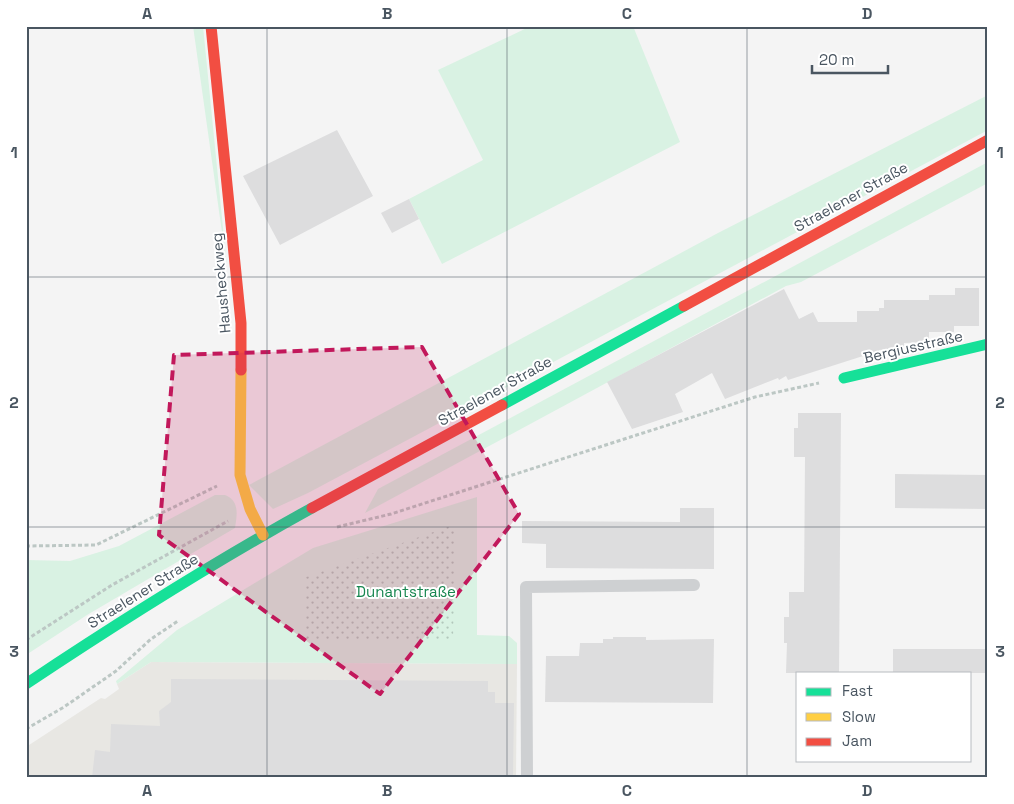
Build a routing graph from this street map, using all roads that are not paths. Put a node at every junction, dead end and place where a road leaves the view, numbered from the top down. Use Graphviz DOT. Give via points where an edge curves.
graph roads {
  1 [pos="212,26"];
  2 [pos="988,140"];
  3 [pos="988,344"];
  4 [pos="844,378"];
  5 [pos="263,535"];
  6 [pos="694,585"];
  7 [pos="26,684"];
  8 [pos="527,778"];
  1 -- 5 [label="street, Hausheckweg" via="241,323 240,475 250,509"];
  2 -- 5 [label="street, Straelener Straße"];
  3 -- 4 [label="street, Bergiusstraße"];
  5 -- 7 [label="street, Straelener Straße"];
  6 -- 8 [label="lane" via="526,587"];
}
